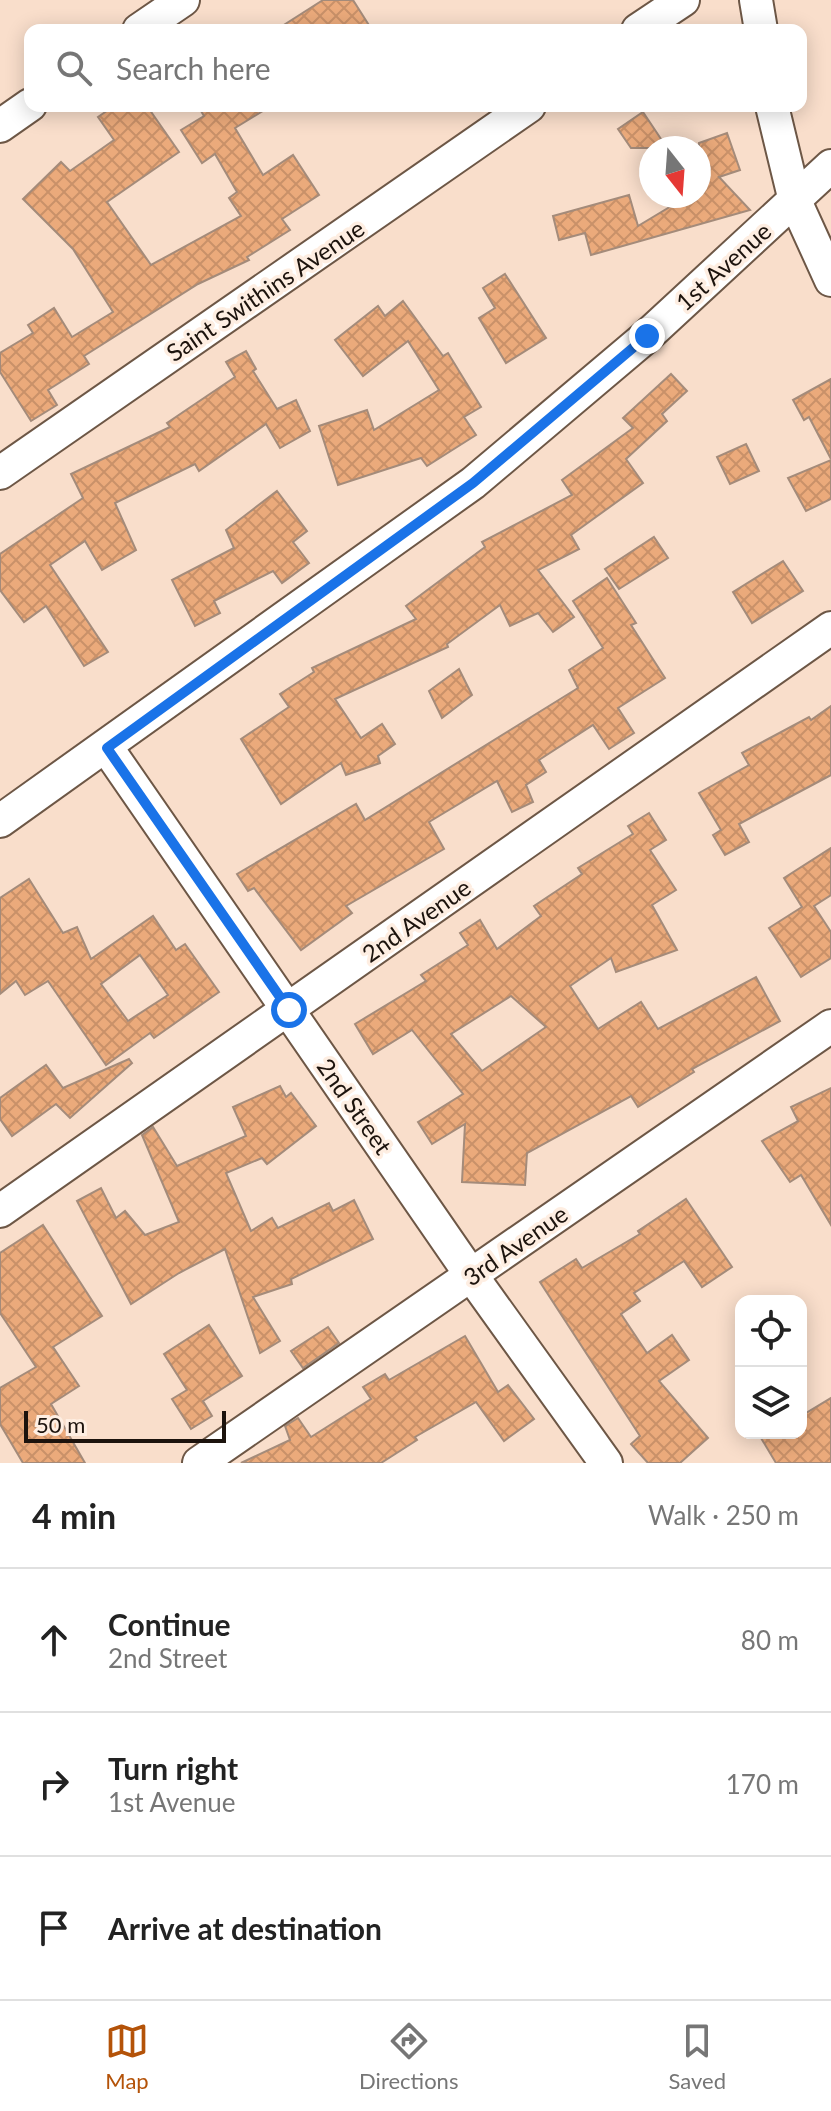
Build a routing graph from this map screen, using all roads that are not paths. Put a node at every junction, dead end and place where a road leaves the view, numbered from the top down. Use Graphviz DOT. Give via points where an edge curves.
graph roads {
  1 [pos="183,0"];
  2 [pos="683,0"];
  3 [pos="756,0"];
  4 [pos="148,24"];
  5 [pos="647,24"];
  6 [pos="760,24"];
  7 [pos="24,109"];
  8 [pos="520,112"];
  9 [pos="773,112"];
  10 [pos="0,126"];
  11 [pos="831,166"];
  12 [pos="795,201"];
  13 [pos="831,280"];
  14 [pos="0,473"];
  15 [pos="831,628"];
  16 [pos="107,748"];
  17 [pos="0,821"];
  18 [pos="289,1010"];
  19 [pos="831,1026"];
  20 [pos="0,1211"];
  21 [pos="471,1275"];
  22 [pos="199,1463"];
  23 [pos="606,1463"];
  1 -- 4 [label="street"];
  2 -- 5 [label="street"];
  3 -- 6 [label="street"];
  7 -- 10 [label="street"];
  8 -- 14 [label="street, Saint Swithins Avenue"];
  9 -- 12 [label="street"];
  11 -- 12 [label="street, 1st Avenue"];
  12 -- 13 [label="street"];
  12 -- 16 [label="street, 1st Avenue" via="516,449"];
  15 -- 18 [label="street, 2nd Avenue"];
  16 -- 17 [label="street, 1st Avenue"];
  16 -- 18 [label="street, 2nd Street"];
  18 -- 20 [label="street, 2nd Avenue"];
  18 -- 21 [label="street, 2nd Street"];
  19 -- 21 [label="street, 3rd Avenue"];
  21 -- 22 [label="street, 3rd Avenue"];
  21 -- 23 [label="street, 2nd Street"];
}
